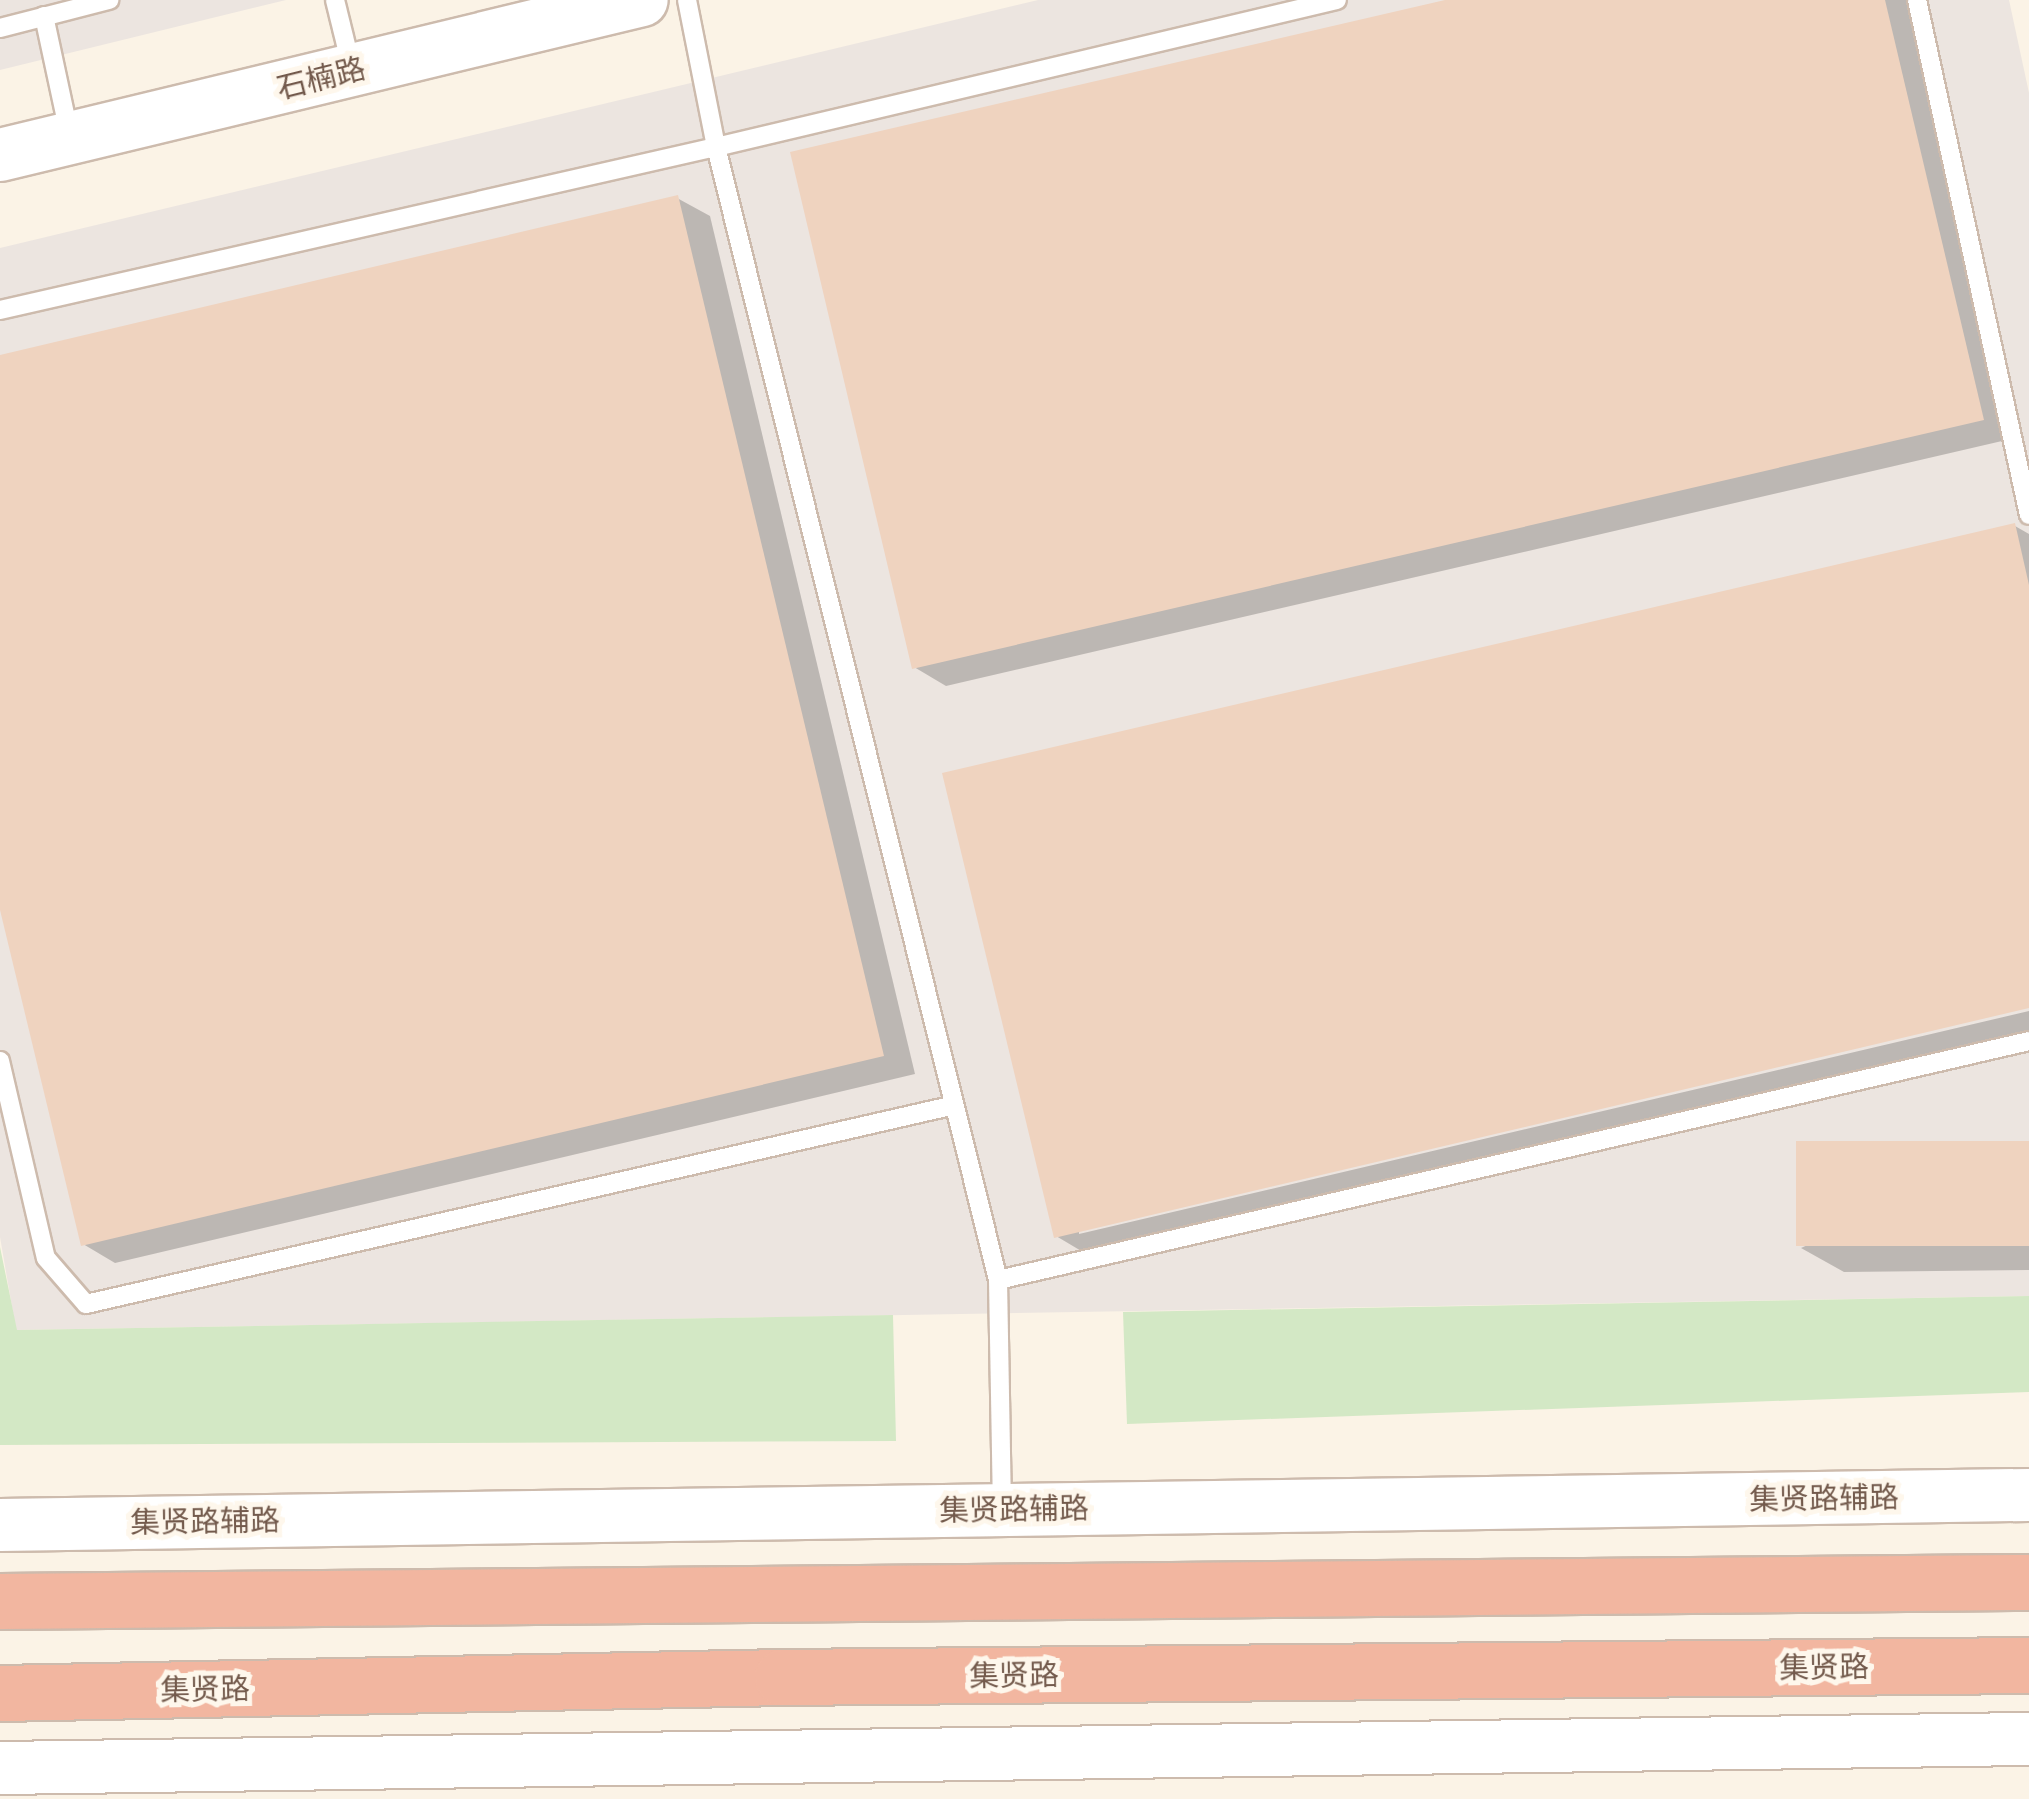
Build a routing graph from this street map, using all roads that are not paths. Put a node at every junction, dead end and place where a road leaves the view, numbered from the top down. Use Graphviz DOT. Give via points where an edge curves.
graph roads {
  1 [pos="109,0"];
  2 [pos="335,0"];
  3 [pos="642,0"];
  4 [pos="687,0"];
  5 [pos="1337,0"];
  6 [pos="1917,0"];
  7 [pos="44,16"];
  8 [pos="0,28"];
  9 [pos="352,70"];
  10 [pos="70,138"];
  11 [pos="716,147"];
  12 [pos="0,155"];
  13 [pos="0,310"];
  14 [pos="2029,515"];
  15 [pos="2029,1040"];
  16 [pos="0,1060"];
  17 [pos="955,1105"];
  18 [pos="998,1280"];
  19 [pos="2029,1495"];
  20 [pos="1002,1509"];
  21 [pos="0,1525"];
  22 [pos="2029,1582"];
  23 [pos="0,1601"];
  24 [pos="2029,1665"];
  25 [pos="0,1693"];
  26 [pos="2029,1739"];
  27 [pos="0,1768"];
  1 -- 7 [label="lane"];
  2 -- 9 [label="lane"];
  3 -- 9 [label="street, 石楠路"];
  4 -- 11 [label="lane"];
  5 -- 11 [label="lane"];
  6 -- 14 [label="lane"];
  7 -- 8 [label="lane"];
  7 -- 10 [label="lane"];
  9 -- 10 [label="street, 石楠路"];
  10 -- 12 [label="street, 石楠路"];
  11 -- 13 [label="lane"];
  11 -- 17 [label="lane"];
  15 -- 18 [label="lane"];
  16 -- 17 [label="lane" via="46,1258 86,1304"];
  17 -- 18 [label="lane"];
  18 -- 20 [label="lane"];
  19 -- 20 [label="street, 集贤路辅路"];
  20 -- 21 [label="street, 集贤路辅路"];
  22 -- 23 [label="highway"];
  24 -- 25 [label="highway, 集贤路"];
  26 -- 27 [label="street"];
}
